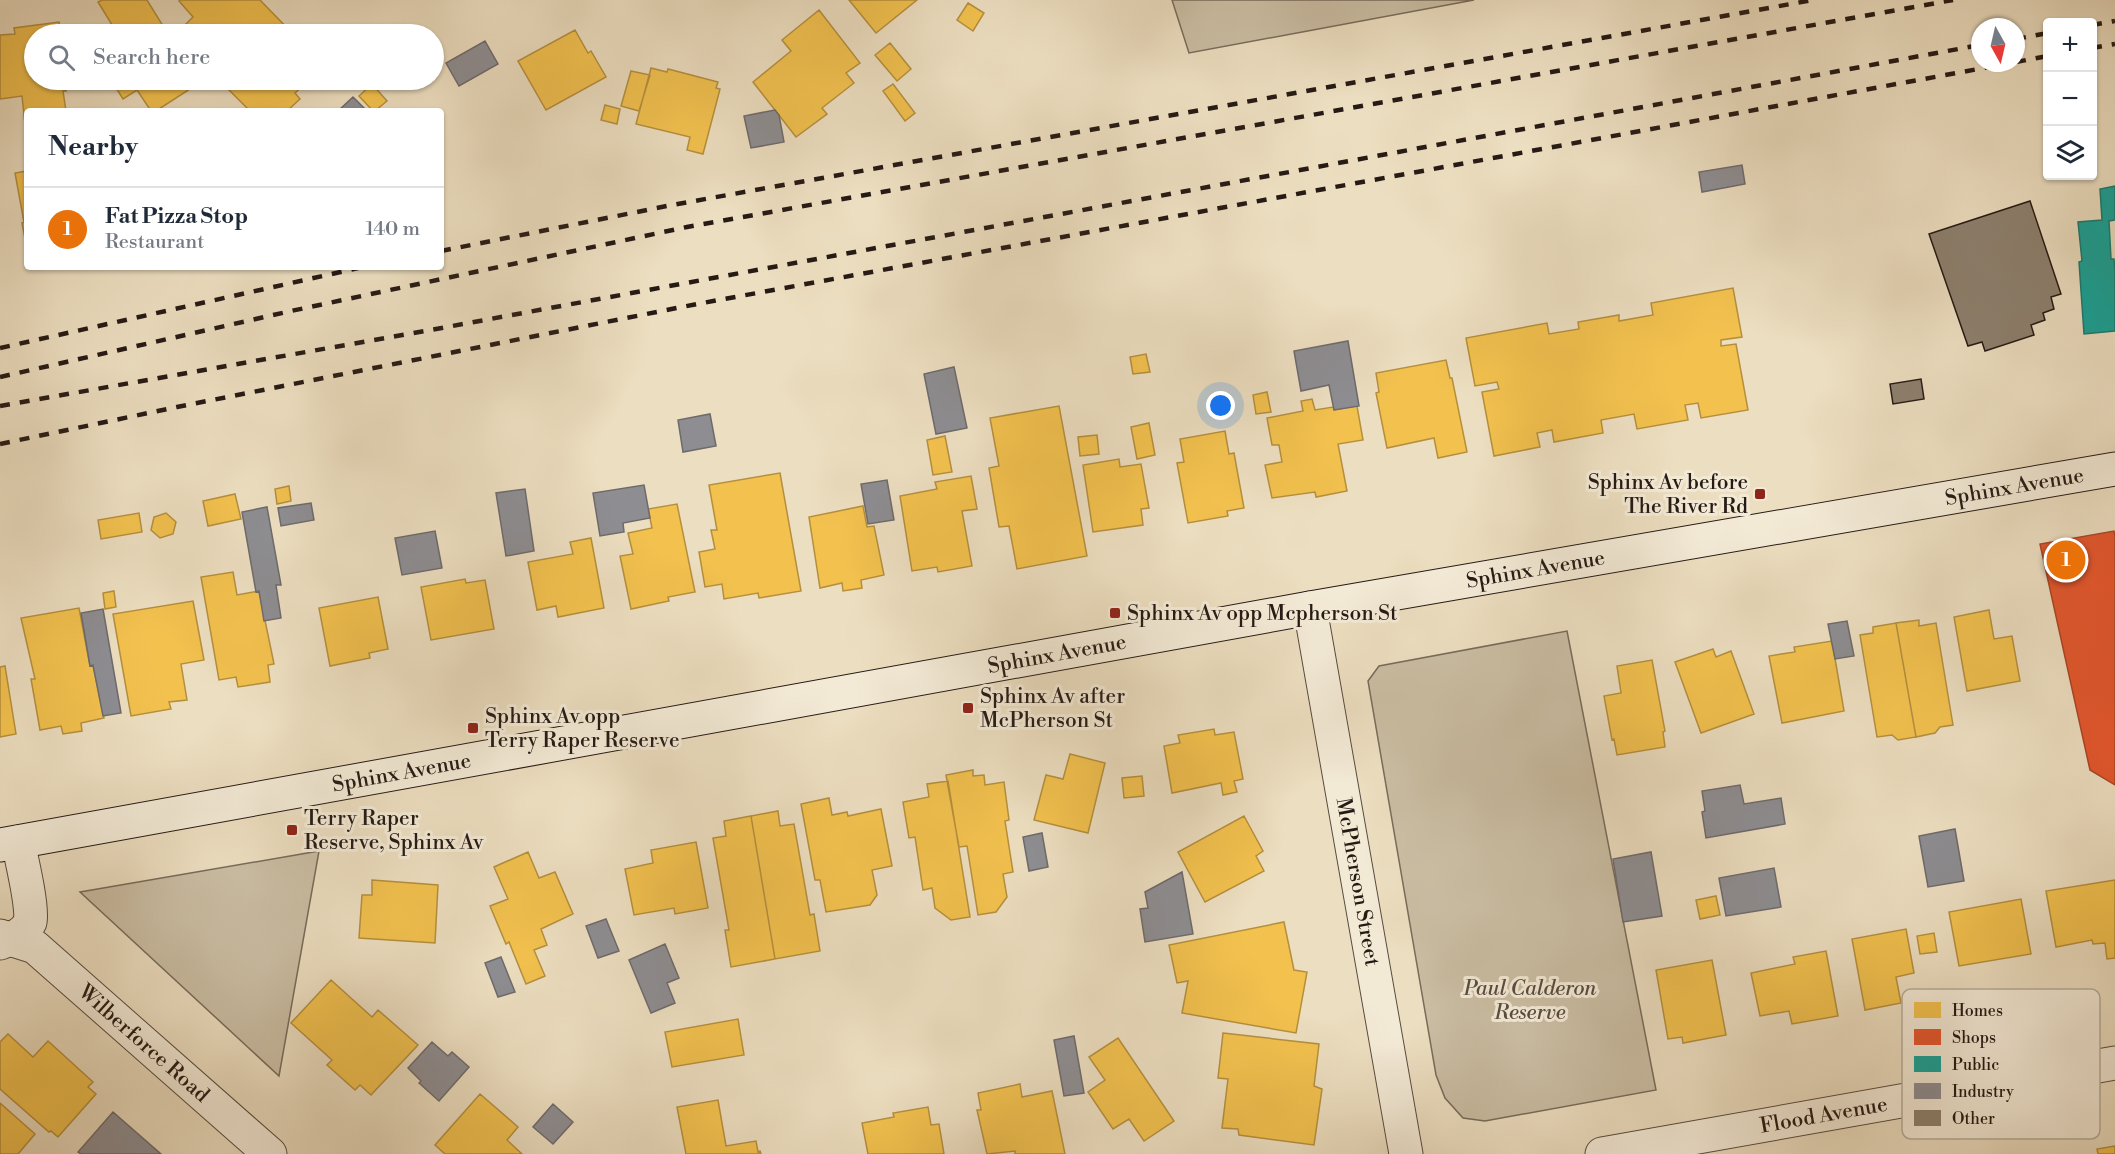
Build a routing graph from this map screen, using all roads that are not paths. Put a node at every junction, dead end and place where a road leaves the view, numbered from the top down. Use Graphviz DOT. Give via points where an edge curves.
graph roads {
  1 [pos="2115,469"];
  2 [pos="1310,608"];
  3 [pos="9,844"];
  4 [pos="4,939"];
  5 [pos="2115,1064"];
  6 [pos="2100,1067"];
  7 [pos="1902,1101"];
  8 [pos="270,1154"];
  9 [pos="1406,1154"];
  10 [pos="1602,1154"];
  1 -- 2 [label="street, Sphinx Avenue"];
  2 -- 3 [label="street, Sphinx Avenue"];
  2 -- 9 [label="street, McPherson Street"];
  3 -- 4 [label="street, Wilberforce Road" via="31,917 24,931"];
  4 -- 8 [label="street, Wilberforce Road" via="35,947"];
  5 -- 6 [label="street, Flood Avenue"];
  7 -- 10 [label="street, Flood Avenue"];
}
